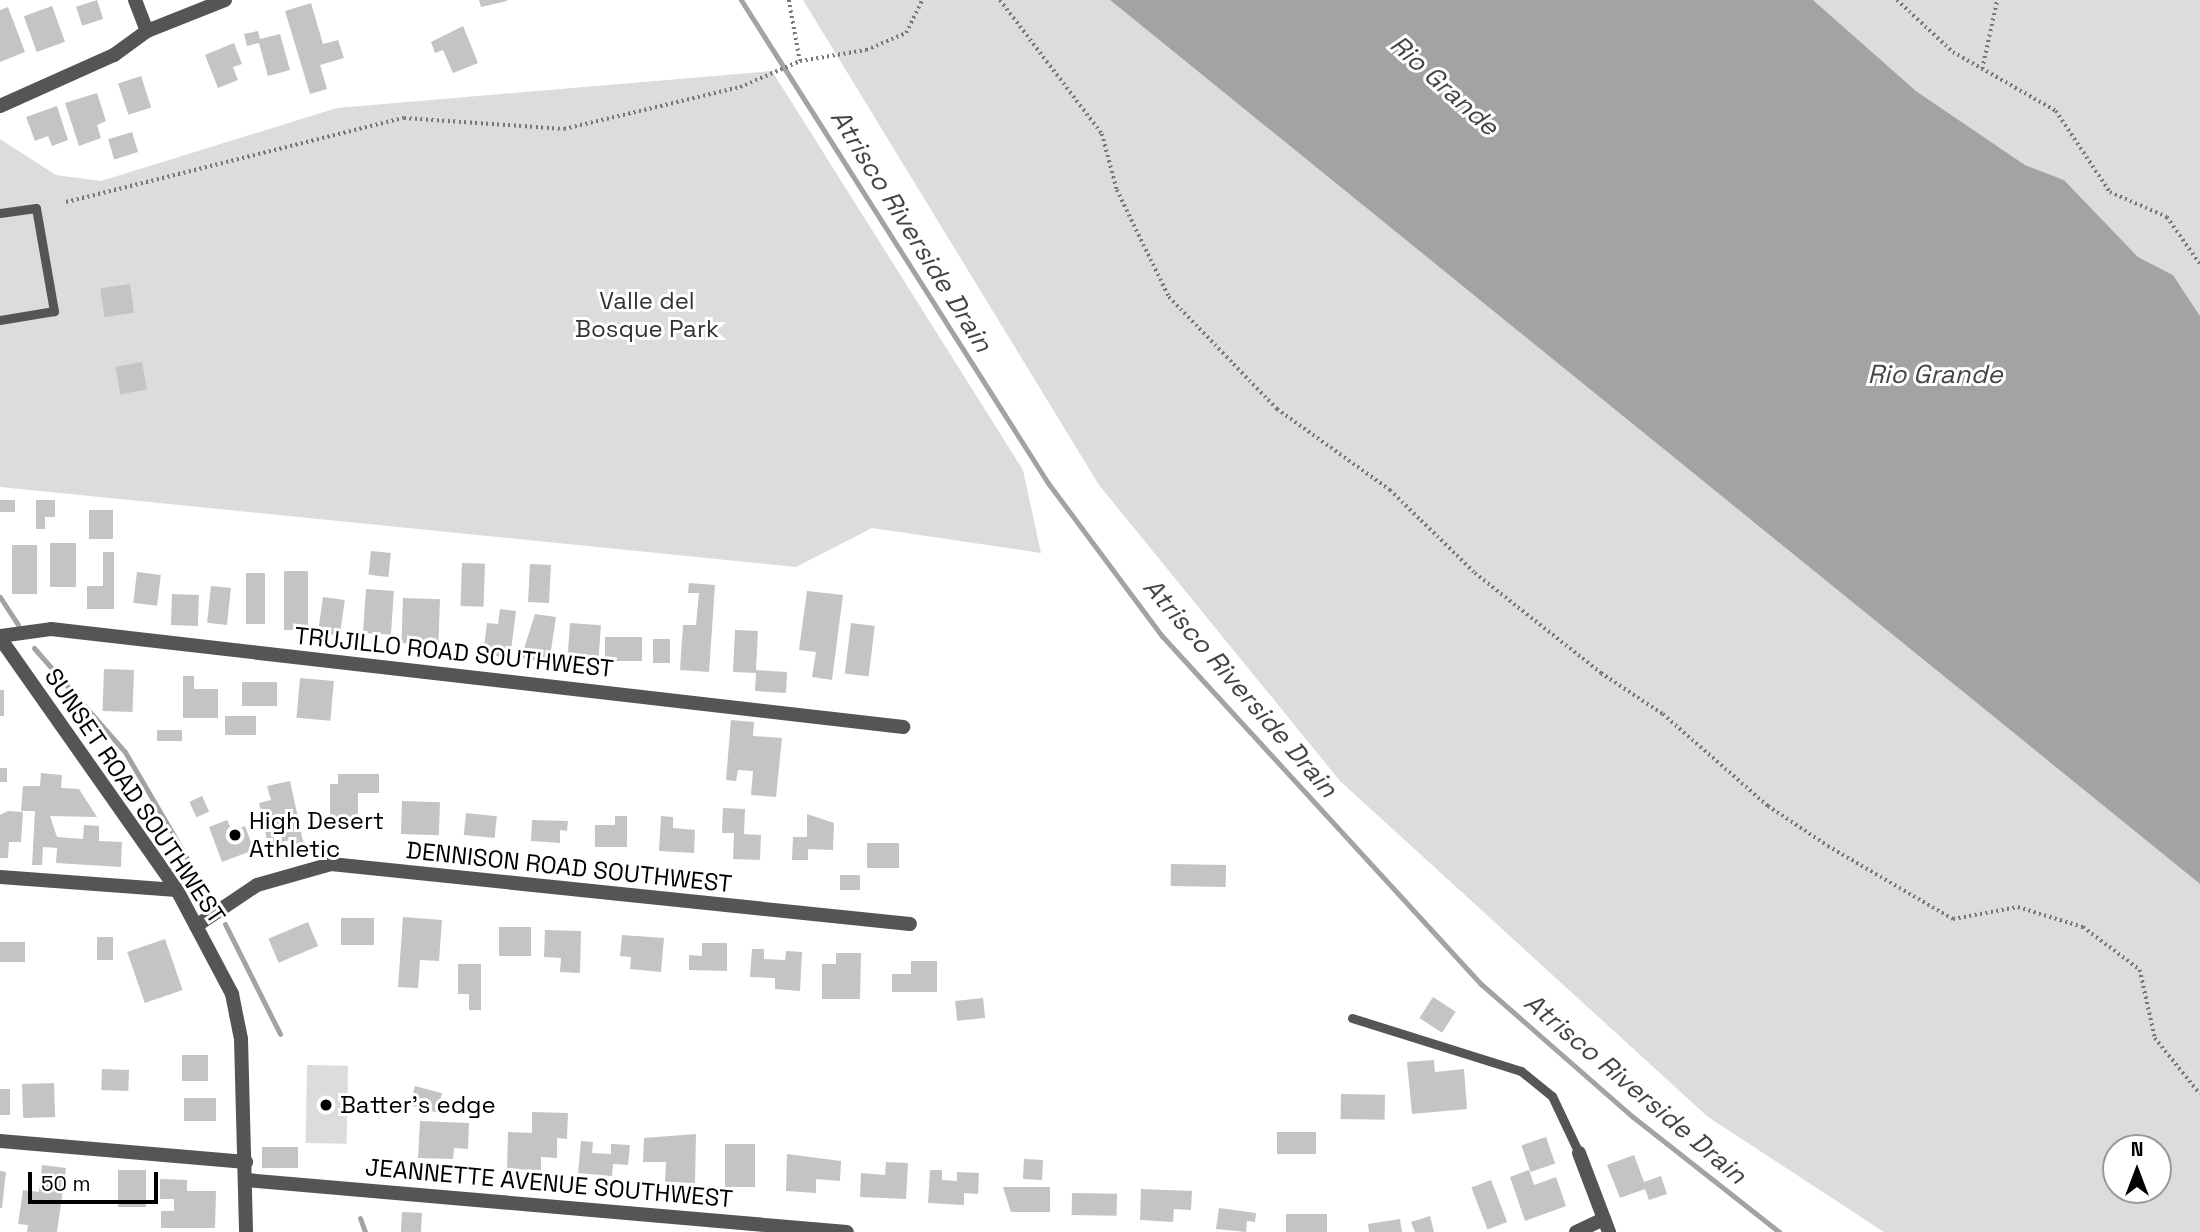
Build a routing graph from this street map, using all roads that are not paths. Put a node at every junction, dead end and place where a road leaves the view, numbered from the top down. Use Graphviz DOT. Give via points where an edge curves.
graph roads {
  1 [pos="135,0"];
  2 [pos="225,0"];
  3 [pos="147,30"];
  4 [pos="0,106"];
  5 [pos="0,213"];
  6 [pos="0,320"];
  7 [pos="0,637"];
  8 [pos="903,727"];
  9 [pos="0,877"];
  10 [pos="177,890"];
  11 [pos="910,924"];
  12 [pos="196,926"];
  13 [pos="1352,1018"];
  14 [pos="0,1141"];
  15 [pos="1579,1153"];
  16 [pos="246,1162"];
  17 [pos="246,1180"];
  18 [pos="1607,1225"];
  19 [pos="246,1232"];
  20 [pos="847,1232"];
  21 [pos="1576,1232"];
  1 -- 3 [label="street"];
  2 -- 3 [label="street"];
  3 -- 4 [label="street" via="114,55"];
  5 -- 6 [label="lane" via="36,208 54,310"];
  7 -- 8 [label="street, TRUJILLO ROAD SOUTHWEST" via="51,629"];
  7 -- 10 [label="street, SUNSET ROAD SOUTHWEST"];
  9 -- 10 [label="street"];
  10 -- 12 [label="street, SUNSET ROAD SOUTHWEST"];
  11 -- 12 [label="street, DENNISON ROAD SOUTHWEST" via="331,864 257,885"];
  12 -- 16 [label="street, SUNSET ROAD SOUTHWEST" via="240,1017"];
  13 -- 15 [label="lane" via="1521,1071 1552,1096"];
  14 -- 16 [label="street"];
  15 -- 18 [label="street"];
  16 -- 17 [label="street, SUNSET ROAD SOUTHWEST"];
  17 -- 19 [label="street, SUNSET ROAD SOUTHWEST"];
  17 -- 20 [label="street, JEANNETTE AVENUE SOUTHWEST"];
  18 -- 21 [label="street"];
}
